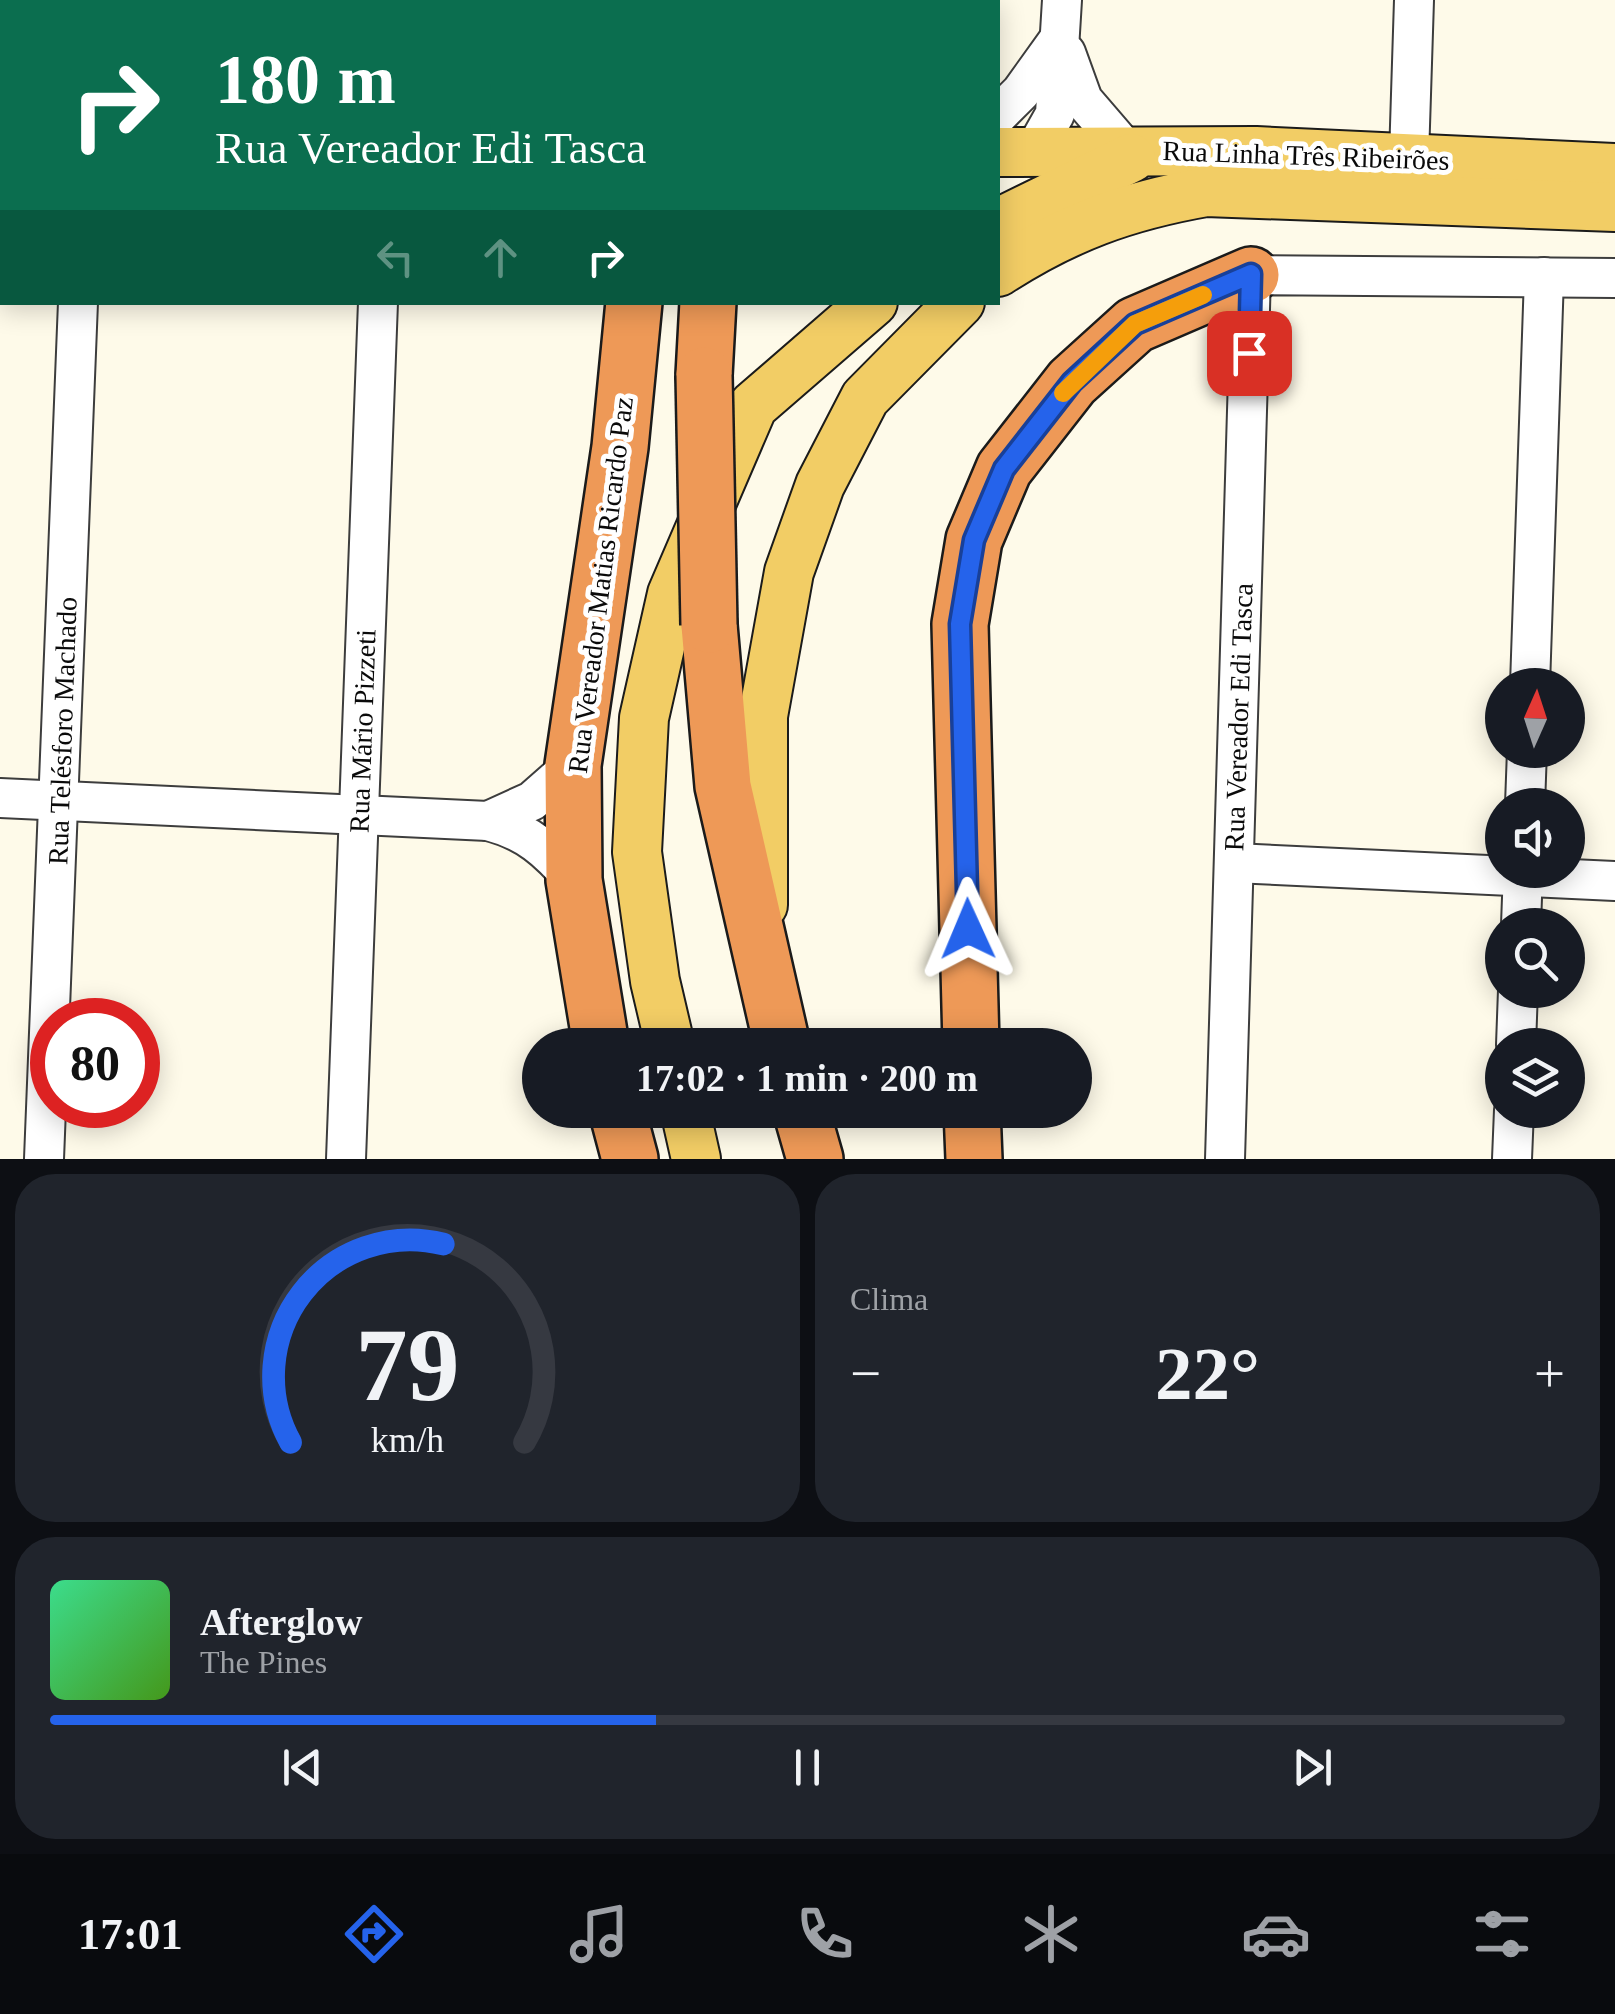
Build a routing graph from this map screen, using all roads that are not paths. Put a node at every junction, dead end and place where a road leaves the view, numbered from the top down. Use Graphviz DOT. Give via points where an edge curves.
graph roads {
  1 [pos="1414,0"];
  2 [pos="1061,18"];
  3 [pos="1000,113"];
  4 [pos="1137,150"];
  5 [pos="1015,153"];
  6 [pos="1409,157"];
  7 [pos="1615,168"];
  8 [pos="1615,207"];
  9 [pos="1000,221"];
  10 [pos="1000,271"];
  11 [pos="1251,274"];
  12 [pos="1544,276"];
  13 [pos="1615,278"];
  14 [pos="78,305"];
  15 [pos="378,305"];
  16 [pos="634,305"];
  17 [pos="708,305"];
  18 [pos="870,305"];
  19 [pos="957,305"];
  20 [pos="1531,668"];
  21 [pos="573,764"];
  22 [pos="0,798"];
  23 [pos="60,800"];
  24 [pos="359,815"];
  25 [pos="488,821"];
  26 [pos="1234,864"];
  27 [pos="1485,872"];
  28 [pos="1585,878"];
  29 [pos="574,880"];
  30 [pos="1615,881"];
  31 [pos="764,953"];
  32 [pos="598,1028"];
  33 [pos="666,1028"];
  34 [pos="779,1028"];
  35 [pos="971,1028"];
  36 [pos="622,1128"];
  37 [pos="689,1128"];
  38 [pos="806,1128"];
  39 [pos="973,1128"];
  40 [pos="1513,1128"];
  41 [pos="44,1159"];
  42 [pos="346,1159"];
  43 [pos="630,1159"];
  44 [pos="696,1159"];
  45 [pos="815,1159"];
  46 [pos="974,1159"];
  47 [pos="1225,1159"];
  48 [pos="1512,1159"];
  1 -- 6 [label="street"];
  2 -- 3 [label="street" via="1022,92"];
  2 -- 4 [label="street" via="1083,100"];
  2 -- 5 [label="street" via="1055,114"];
  4 -- 5 [label="main road, Rua Linha Três Ribeirões"];
  4 -- 6 [label="main road, Rua Linha Três Ribeirões"];
  4 -- 9 [label="main road"];
  6 -- 7 [label="main road, Rua Linha Três Ribeirões"];
  8 -- 10 [label="main road, Rua Linha Três Ribeirões" via="1206,192 1139,204 1052,238"];
  11 -- 12 [label="street"];
  11 -- 26 [label="street, Rua Vereador Edi Tasca"];
  11 -- 35 [label="highway" via="1135,324 1072,382 1004,469 974,540 960,624"];
  12 -- 13 [label="street"];
  12 -- 20 [label="street"];
  14 -- 23 [label="street, Rua Telésforo Machado"];
  15 -- 24 [label="street, Rua Mário Pizzeti"];
  16 -- 21 [label="highway, Rua Vereador Matias Ricardo Paz" via="620,447"];
  17 -- 31 [label="highway, bridge" via="708,625 723,786"];
  18 -- 33 [label="main road" via="753,406 672,594 644,718 636,852"];
  19 -- 31 [label="main road" via="865,398 820,485 789,572 763,716"];
  21 -- 25 [label="street" via="532,801"];
  21 -- 29 [label="highway, Rua Vereador Matias Ricardo Paz"];
  22 -- 23 [label="street"];
  23 -- 24 [label="street"];
  23 -- 41 [label="street, Rua Telésforo Machado"];
  24 -- 25 [label="street"];
  24 -- 42 [label="street, Rua Mário Pizzeti"];
  25 -- 29 [label="street" via="518,829"];
  26 -- 27 [label="street"];
  26 -- 47 [label="street, Rua Vereador Edi Tasca"];
  28 -- 30 [label="street"];
  29 -- 32 [label="highway, Rua Vereador Matias Ricardo Paz"];
  31 -- 34 [label="highway"];
  36 -- 43 [label="highway"];
  37 -- 44 [label="main road"];
  38 -- 45 [label="highway"];
  39 -- 46 [label="highway"];
  40 -- 48 [label="street"];
}
